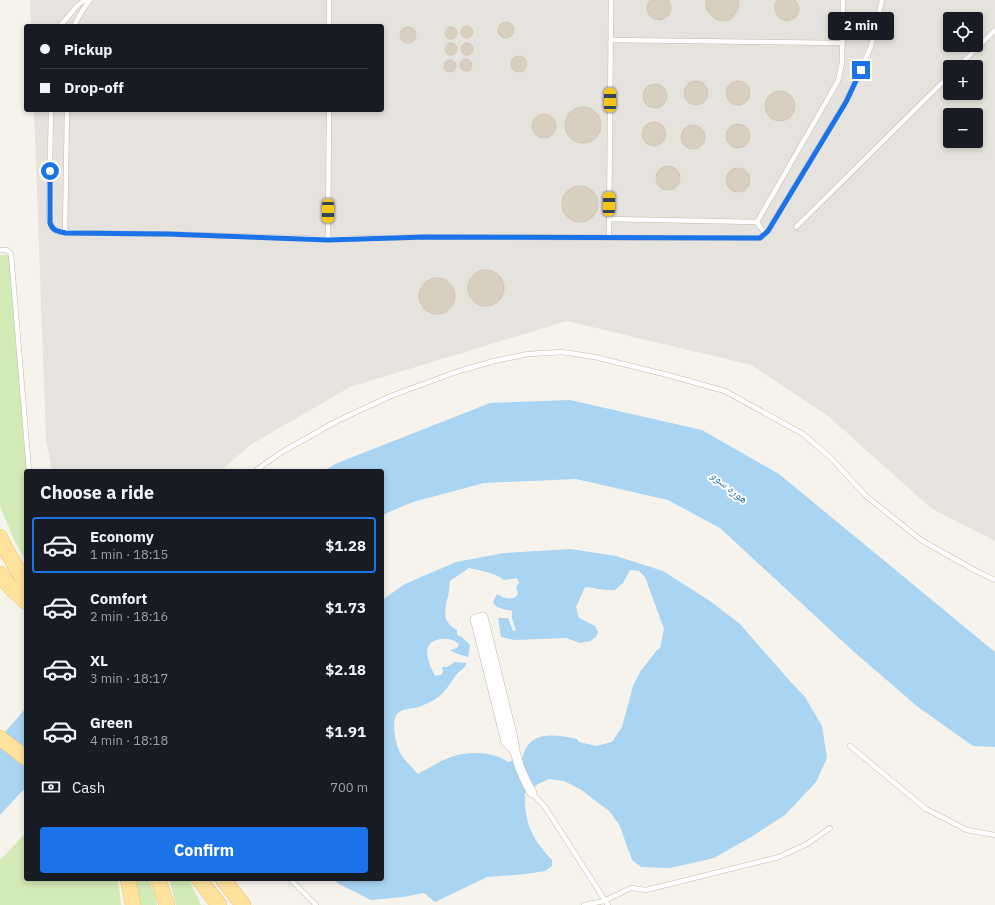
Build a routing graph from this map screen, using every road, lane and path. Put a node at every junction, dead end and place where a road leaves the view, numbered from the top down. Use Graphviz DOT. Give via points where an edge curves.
graph roads {
  1 [pos="85,0"];
  2 [pos="90,0"];
  3 [pos="329,0"];
  4 [pos="611,0"];
  5 [pos="842,0"];
  6 [pos="882,0"];
  7 [pos="62,24"];
  8 [pos="75,24"];
  9 [pos="329,24"];
  10 [pos="995,30"];
  11 [pos="611,40"];
  12 [pos="843,43"];
  13 [pos="965,60"];
  14 [pos="943,81"];
  15 [pos="51,112"];
  16 [pos="67,112"];
  17 [pos="328,112"];
  18 [pos="609,219"];
  19 [pos="757,222"];
  20 [pos="796,227"];
  21 [pos="66,233"];
  22 [pos="765,234"];
  23 [pos="609,236"];
  24 [pos="328,240"];
  25 [pos="0,250"];
  26 [pos="29,469"];
  27 [pos="258,469"];
  28 [pos="0,537"];
  29 [pos="0,574"];
  30 [pos="995,580"];
  31 [pos="24,581"];
  32 [pos="24,600"];
  33 [pos="0,738"];
  34 [pos="850,746"];
  35 [pos="514,750"];
  36 [pos="24,756"];
  37 [pos="532,793"];
  38 [pos="830,828"];
  39 [pos="995,834"];
  40 [pos="128,881"];
  41 [pos="159,881"];
  42 [pos="197,881"];
  43 [pos="201,881"];
  44 [pos="225,881"];
  45 [pos="292,881"];
  46 [pos="606,903"];
  47 [pos="133,905"];
  48 [pos="167,905"];
  49 [pos="207,905"];
  50 [pos="219,905"];
  51 [pos="243,905"];
  52 [pos="316,905"];
  53 [pos="584,905"];
  1 -- 7 [label="lane"];
  2 -- 8 [label="lane"];
  3 -- 9 [label="lane"];
  4 -- 11 [label="lane"];
  5 -- 12 [label="lane"];
  6 -- 22 [label="lane" via="871,46 856,81 834,122"];
  10 -- 13 [label="lane"];
  11 -- 12 [label="lane"];
  11 -- 18 [label="lane"];
  12 -- 19 [label="lane" via="838,81"];
  14 -- 20 [label="lane"];
  15 -- 21 [label="lane" via="49,216 52,228"];
  16 -- 21 [label="lane"];
  17 -- 24 [label="lane"];
  18 -- 19 [label="lane"];
  18 -- 23 [label="lane"];
  19 -- 22 [label="lane"];
  21 -- 24 [label="lane"];
  22 -- 23 [label="lane" via="760,238"];
  23 -- 24 [label="lane"];
  25 -- 26 [label="lane" via="7,250 11,254"];
  27 -- 30 [label="lane" via="282,452 337,421 391,396 494,361 528,354 562,352 603,359 725,391 803,434 831,458 866,496 921,540"];
  28 -- 31 [label="main road"];
  29 -- 32 [label="main road"];
  33 -- 36 [label="main road"];
  34 -- 39 [label="lane" via="926,809 967,830"];
  35 -- 35 [label="street" via="483,617 475,619 506,742"];
  35 -- 37 [label="street" via="521,772"];
  37 -- 46 [label="lane" via="545,807"];
  38 -- 46 [label="lane" via="807,844 779,857 646,890 631,888"];
  40 -- 47 [label="main road"];
  41 -- 48 [label="main road"];
  42 -- 49 [label="main road"];
  43 -- 50 [label="main road"];
  44 -- 51 [label="main road"];
  45 -- 52 [label="lane"];
  46 -- 53 [label="lane"];
}
